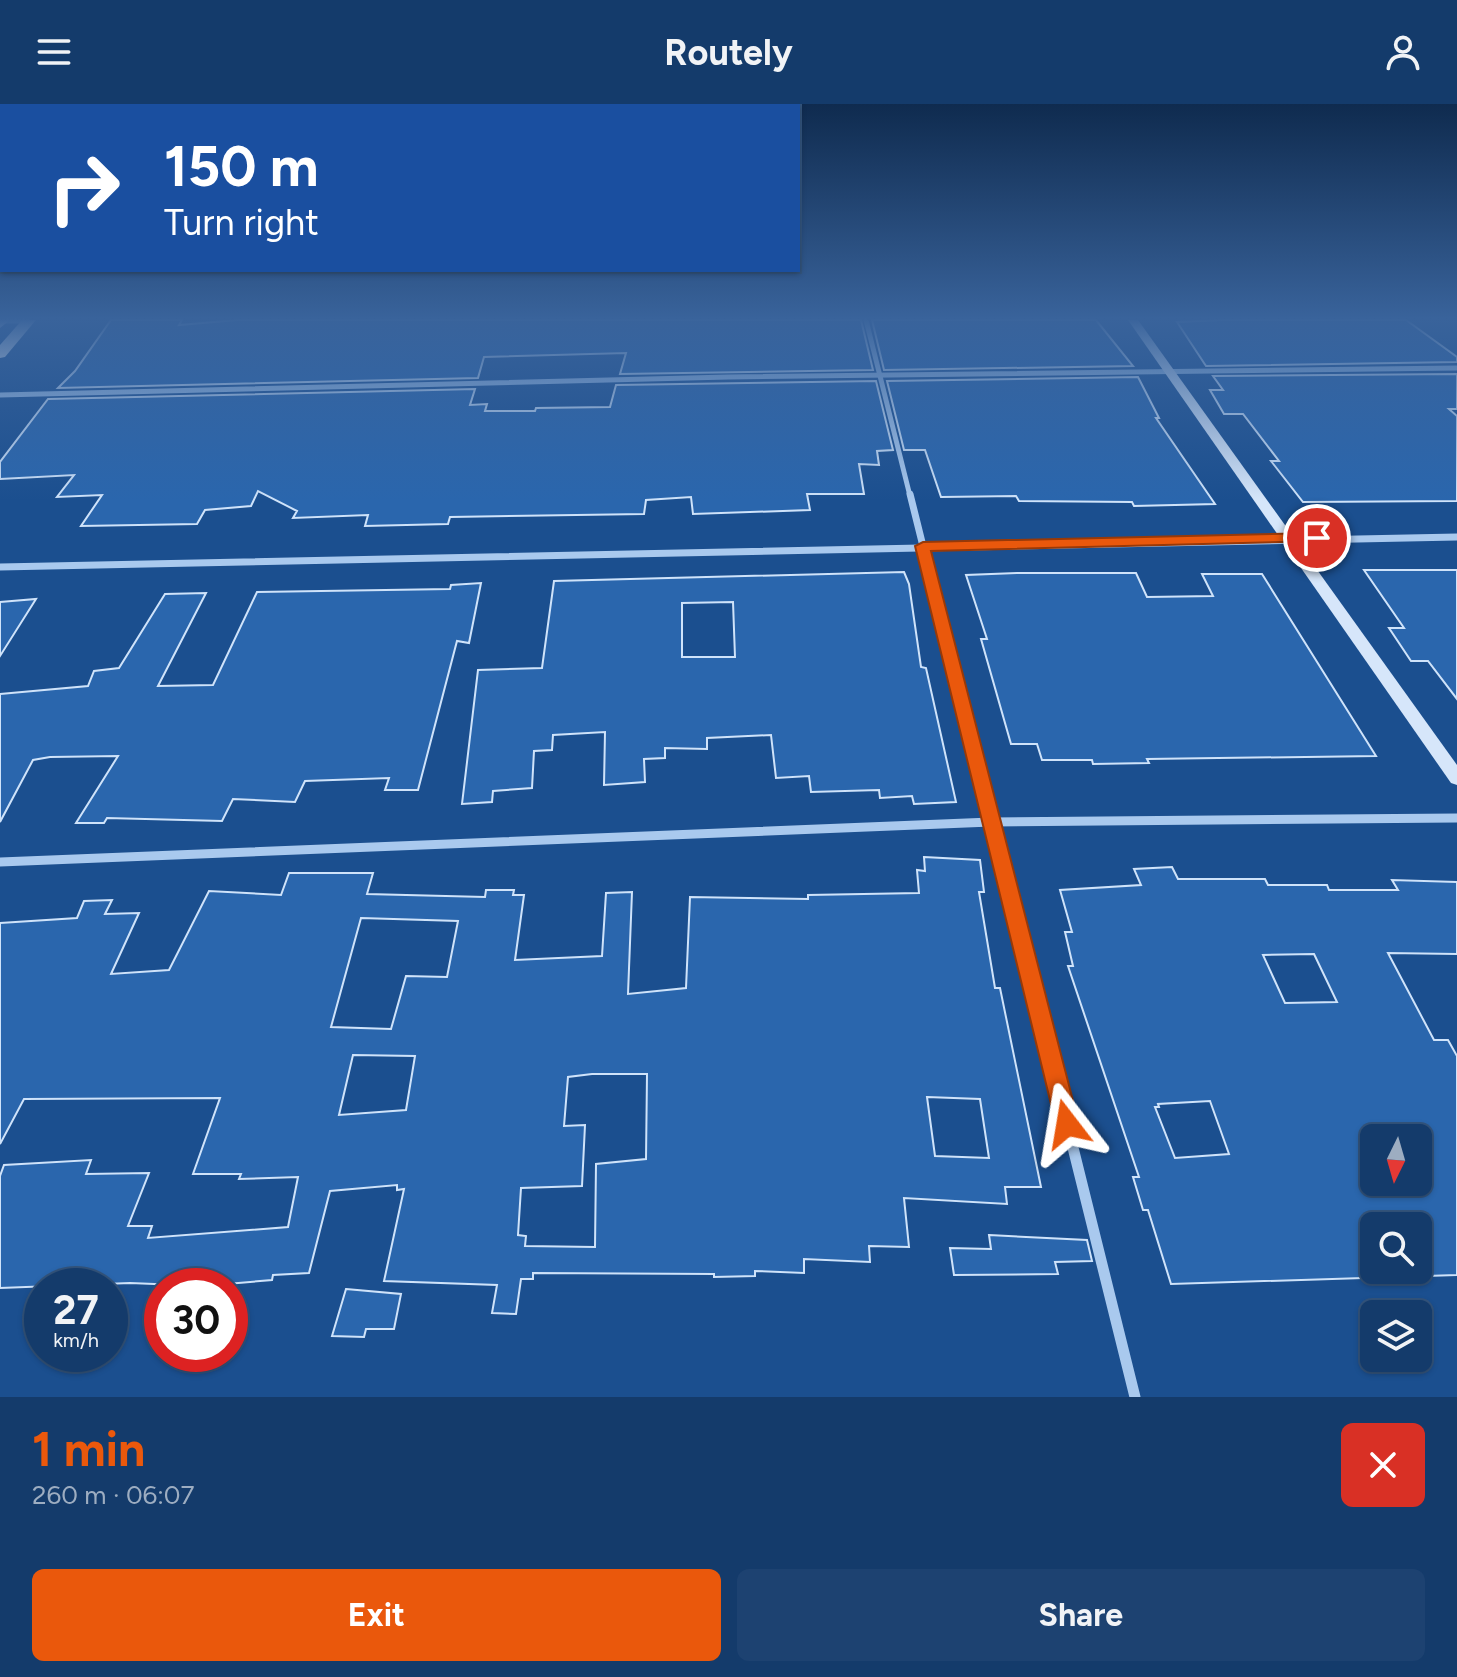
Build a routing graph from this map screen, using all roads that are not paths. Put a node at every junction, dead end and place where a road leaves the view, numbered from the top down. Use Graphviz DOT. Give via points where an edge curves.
graph roads {
  1 [pos="495,380"];
  2 [pos="880,380"];
  3 [pos="1175,380"];
  4 [pos="0,395"];
  5 [pos="1457,537"];
  6 [pos="1289,538"];
  7 [pos="923,546"];
  8 [pos="0,567"];
  9 [pos="1457,778"];
  10 [pos="1457,818"];
  11 [pos="991,822"];
  12 [pos="0,862"];
  13 [pos="1135,1397"];
  1 -- 4 [label="street"];
  2 -- 7 [label="street"];
  3 -- 6 [label="main road"];
  5 -- 6 [label="street"];
  6 -- 7 [label="street"];
  6 -- 9 [label="main road"];
  7 -- 8 [label="street"];
  7 -- 11 [label="street"];
  10 -- 11 [label="street"];
  11 -- 12 [label="street"];
  11 -- 13 [label="street"];
}
